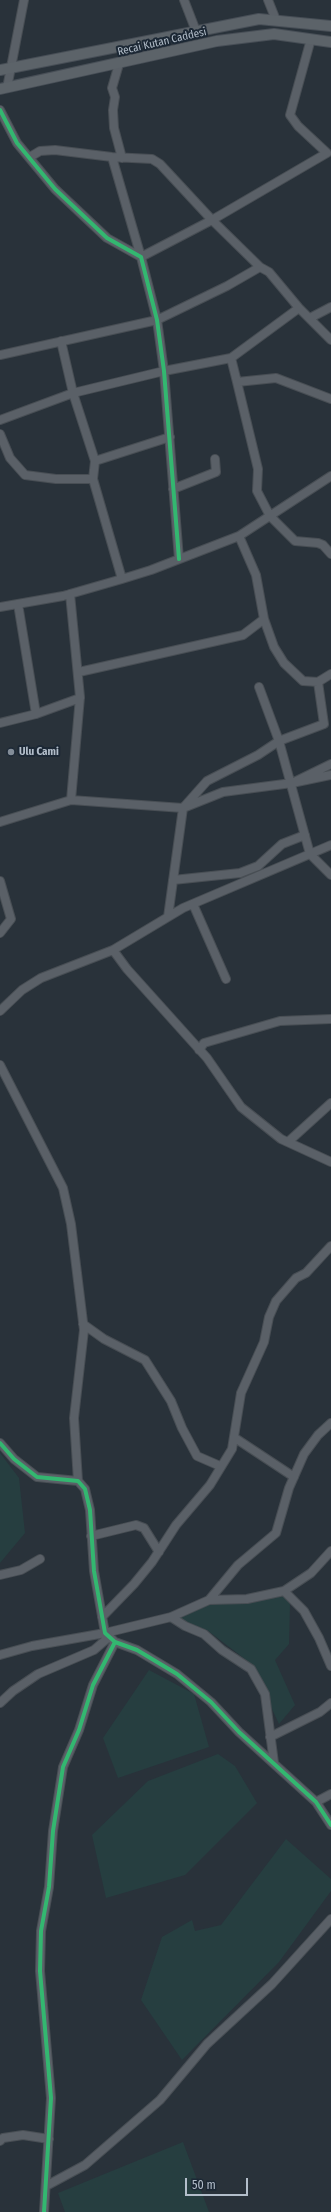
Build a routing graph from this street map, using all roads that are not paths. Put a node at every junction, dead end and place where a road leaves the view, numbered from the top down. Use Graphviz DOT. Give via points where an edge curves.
graph roads {
  1 [pos="24,0"];
  2 [pos="184,0"];
  3 [pos="268,0"];
  4 [pos="276,20"];
  5 [pos="331,26"];
  6 [pos="196,31"];
  7 [pos="311,39"];
  8 [pos="331,42"];
  9 [pos="118,64"];
  10 [pos="5,70"];
  11 [pos="4,88"];
  12 [pos="1,114"];
  13 [pos="330,153"];
  14 [pos="112,157"];
  15 [pos="30,158"];
  16 [pos="122,158"];
  17 [pos="212,220"];
  18 [pos="141,257"];
  19 [pos="260,267"];
  20 [pos="331,307"];
  21 [pos="299,308"];
  22 [pos="310,318"];
  23 [pos="157,320"];
  24 [pos="331,340"];
  25 [pos="61,341"];
  26 [pos="0,355"];
  27 [pos="231,358"];
  28 [pos="164,371"];
  29 [pos="237,382"];
  30 [pos="73,393"];
  31 [pos="331,399"];
  32 [pos="0,420"];
  33 [pos="0,434"];
  34 [pos="170,437"];
  35 [pos="215,459"];
  36 [pos="95,461"];
  37 [pos="331,476"];
  38 [pos="93,479"];
  39 [pos="174,489"];
  40 [pos="270,516"];
  41 [pos="239,536"];
  42 [pos="331,554"];
  43 [pos="179,559"];
  44 [pos="122,579"];
  45 [pos="70,594"];
  46 [pos="18,604"];
  47 [pos="0,607"];
  48 [pos="264,619"];
  49 [pos="79,672"];
  50 [pos="331,674"];
  51 [pos="318,682"];
  52 [pos="259,687"];
  53 [pos="80,698"];
  54 [pos="36,714"];
  55 [pos="0,723"];
  56 [pos="279,741"];
  57 [pos="331,764"];
  58 [pos="331,775"];
  59 [pos="292,783"];
  60 [pos="71,800"];
  61 [pos="183,808"];
  62 [pos="0,822"];
  63 [pos="305,835"];
  64 [pos="331,845"];
  65 [pos="310,854"];
  66 [pos="331,875"];
  67 [pos="0,880"];
  68 [pos="173,880"];
  69 [pos="193,904"];
  70 [pos="168,917"];
  71 [pos="0,933"];
  72 [pos="113,950"];
  73 [pos="226,979"];
  74 [pos="0,1010"];
  75 [pos="331,1019"];
  76 [pos="199,1050"];
  77 [pos="0,1065"];
  78 [pos="331,1103"];
  79 [pos="288,1142"];
  80 [pos="331,1162"];
  81 [pos="331,1246"];
  82 [pos="83,1324"];
  83 [pos="331,1423"];
  84 [pos="235,1438"];
  85 [pos="0,1443"];
  86 [pos="220,1466"];
  87 [pos="294,1477"];
  88 [pos="78,1481"];
  89 [pos="91,1536"];
  90 [pos="331,1551"];
  91 [pos="159,1552"];
  92 [pos="40,1559"];
  93 [pos="0,1575"];
  94 [pos="284,1592"];
  95 [pos="209,1600"];
  96 [pos="102,1617"];
  97 [pos="172,1618"];
  98 [pos="110,1637"];
  99 [pos="0,1655"];
  100 [pos="331,1666"];
  101 [pos="0,1703"];
  102 [pos="331,1703"];
  103 [pos="270,1737"];
  104 [pos="274,1763"];
  105 [pos="331,1794"];
  106 [pos="316,1802"];
  107 [pos="331,1825"];
  108 [pos="331,1919"];
  109 [pos="49,2139"];
  110 [pos="0,2141"];
  111 [pos="46,2186"];
  112 [pos="44,2212"];
  1 -- 10 [label="street"];
  2 -- 6 [label="street"];
  3 -- 4 [label="street"];
  4 -- 5 [label="main road, Recai Kutan Caddesi"];
  4 -- 6 [label="main road, Recai Kutan Caddesi" via="260,19"];
  6 -- 10 [label="main road, Recai Kutan Caddesi"];
  7 -- 8 [label="main road, Recai Kutan Caddesi"];
  7 -- 9 [label="main road, Recai Kutan Caddesi" via="274,34 217,41"];
  7 -- 13 [label="street" via="290,115 298,126"];
  9 -- 11 [label="main road, Recai Kutan Caddesi"];
  9 -- 16 [label="street" via="112,88 115,97 114,128"];
  10 -- 11 [label="street"];
  12 -- 15 [label="street" via="17,143"];
  13 -- 17 [label="street"];
  14 -- 15 [label="street" via="55,150 40,151"];
  14 -- 16 [label="street"];
  14 -- 18 [label="street"];
  15 -- 18 [label="street" via="55,189 107,238"];
  16 -- 17 [label="street" via="152,159 160,164"];
  17 -- 18 [label="street"];
  17 -- 19 [label="street"];
  18 -- 23 [label="street"];
  19 -- 21 [label="street" via="269,272"];
  19 -- 23 [label="street" via="228,286"];
  20 -- 22 [label="street"];
  21 -- 22 [label="street"];
  21 -- 27 [label="street"];
  22 -- 24 [label="street"];
  23 -- 25 [label="street"];
  23 -- 28 [label="street"];
  25 -- 26 [label="street"];
  25 -- 30 [label="street"];
  27 -- 28 [label="street"];
  27 -- 29 [label="street"];
  28 -- 30 [label="street"];
  28 -- 34 [label="street"];
  29 -- 31 [label="street" via="276,378"];
  29 -- 40 [label="street" via="258,470 257,491"];
  30 -- 32 [label="street"];
  30 -- 36 [label="street"];
  33 -- 38 [label="street" via="10,458 25,475 56,479"];
  34 -- 36 [label="street"];
  34 -- 39 [label="street"];
  35 -- 39 [label="street" via="216,472"];
  36 -- 38 [label="street"];
  37 -- 40 [label="street"];
  38 -- 44 [label="street"];
  39 -- 43 [label="street"];
  40 -- 41 [label="street"];
  40 -- 42 [label="street" via="294,541 318,543"];
  41 -- 43 [label="street"];
  41 -- 48 [label="street" via="256,576"];
  43 -- 44 [label="street"];
  44 -- 45 [label="street"];
  45 -- 46 [label="street"];
  45 -- 49 [label="street"];
  46 -- 47 [label="street"];
  46 -- 54 [label="street"];
  48 -- 49 [label="street" via="243,635"];
  48 -- 51 [label="street" via="274,647 284,663 304,681"];
  49 -- 53 [label="street"];
  50 -- 51 [label="street"];
  51 -- 56 [label="street" via="324,724"];
  52 -- 56 [label="street"];
  53 -- 54 [label="street"];
  53 -- 60 [label="street"];
  54 -- 55 [label="street"];
  56 -- 59 [label="street"];
  56 -- 61 [label="street" via="258,755 207,781"];
  57 -- 59 [label="street"];
  58 -- 59 [label="street"];
  59 -- 61 [label="street" via="223,792"];
  59 -- 63 [label="street"];
  60 -- 61 [label="street"];
  60 -- 62 [label="street"];
  61 -- 68 [label="street"];
  63 -- 65 [label="street"];
  63 -- 68 [label="street" via="282,844 258,866 240,873"];
  64 -- 65 [label="street"];
  65 -- 66 [label="street"];
  65 -- 69 [label="street"];
  67 -- 71 [label="street" via="11,919"];
  68 -- 70 [label="street"];
  69 -- 70 [label="street"];
  69 -- 73 [label="street"];
  70 -- 72 [label="street"];
  72 -- 74 [label="street" via="41,978 22,990"];
  72 -- 76 [label="street"];
  75 -- 76 [label="street" via="280,1021 204,1043"];
  76 -- 79 [label="street" via="242,1107"];
  77 -- 82 [label="street" via="64,1188"];
  78 -- 79 [label="street"];
  79 -- 80 [label="street"];
  81 -- 84 [label="street" via="306,1273 296,1278 276,1301 269,1317 264,1342 241,1393 237,1407"];
  82 -- 86 [label="street" via="104,1339 145,1360 171,1401 197,1456"];
  82 -- 88 [label="street" via="74,1418"];
  83 -- 87 [label="street" via="318,1434 304,1454"];
  84 -- 86 [label="street" via="232,1449"];
  84 -- 87 [label="street"];
  85 -- 88 [label="street" via="14,1459 36,1477"];
  86 -- 91 [label="street" via="206,1490 176,1525"];
  87 -- 95 [label="street" via="276,1533 238,1565"];
  88 -- 89 [label="street" via="85,1489 90,1510"];
  89 -- 91 [label="street" via="136,1524 144,1528"];
  89 -- 96 [label="street"];
  90 -- 94 [label="street" via="311,1573"];
  91 -- 96 [label="street" via="134,1584"];
  92 -- 93 [label="street" via="21,1570"];
  94 -- 95 [label="street" via="247,1599"];
  94 -- 100 [label="street" via="304,1611"];
  95 -- 97 [label="street"];
  96 -- 98 [label="street"];
  97 -- 98 [label="street"];
  97 -- 103 [label="street" via="204,1634 222,1650 251,1669 264,1694"];
  98 -- 99 [label="street" via="32,1646"];
  98 -- 101 [label="street" via="94,1650 38,1674"];
  98 -- 104 [label="street" via="177,1674 211,1702 239,1732"];
  98 -- 109 [label="street" via="79,1730 63,1767 53,1831 49,1887 41,1931 40,1971 51,2098"];
  102 -- 103 [label="street" via="320,1712"];
  103 -- 104 [label="street"];
  104 -- 106 [label="street"];
  105 -- 106 [label="street"];
  106 -- 107 [label="street"];
  108 -- 111 [label="street" via="272,1984 207,2044 160,2100 85,2164"];
  109 -- 110 [label="street" via="23,2135 3,2138"];
  109 -- 111 [label="street"];
  111 -- 112 [label="street"];
}
